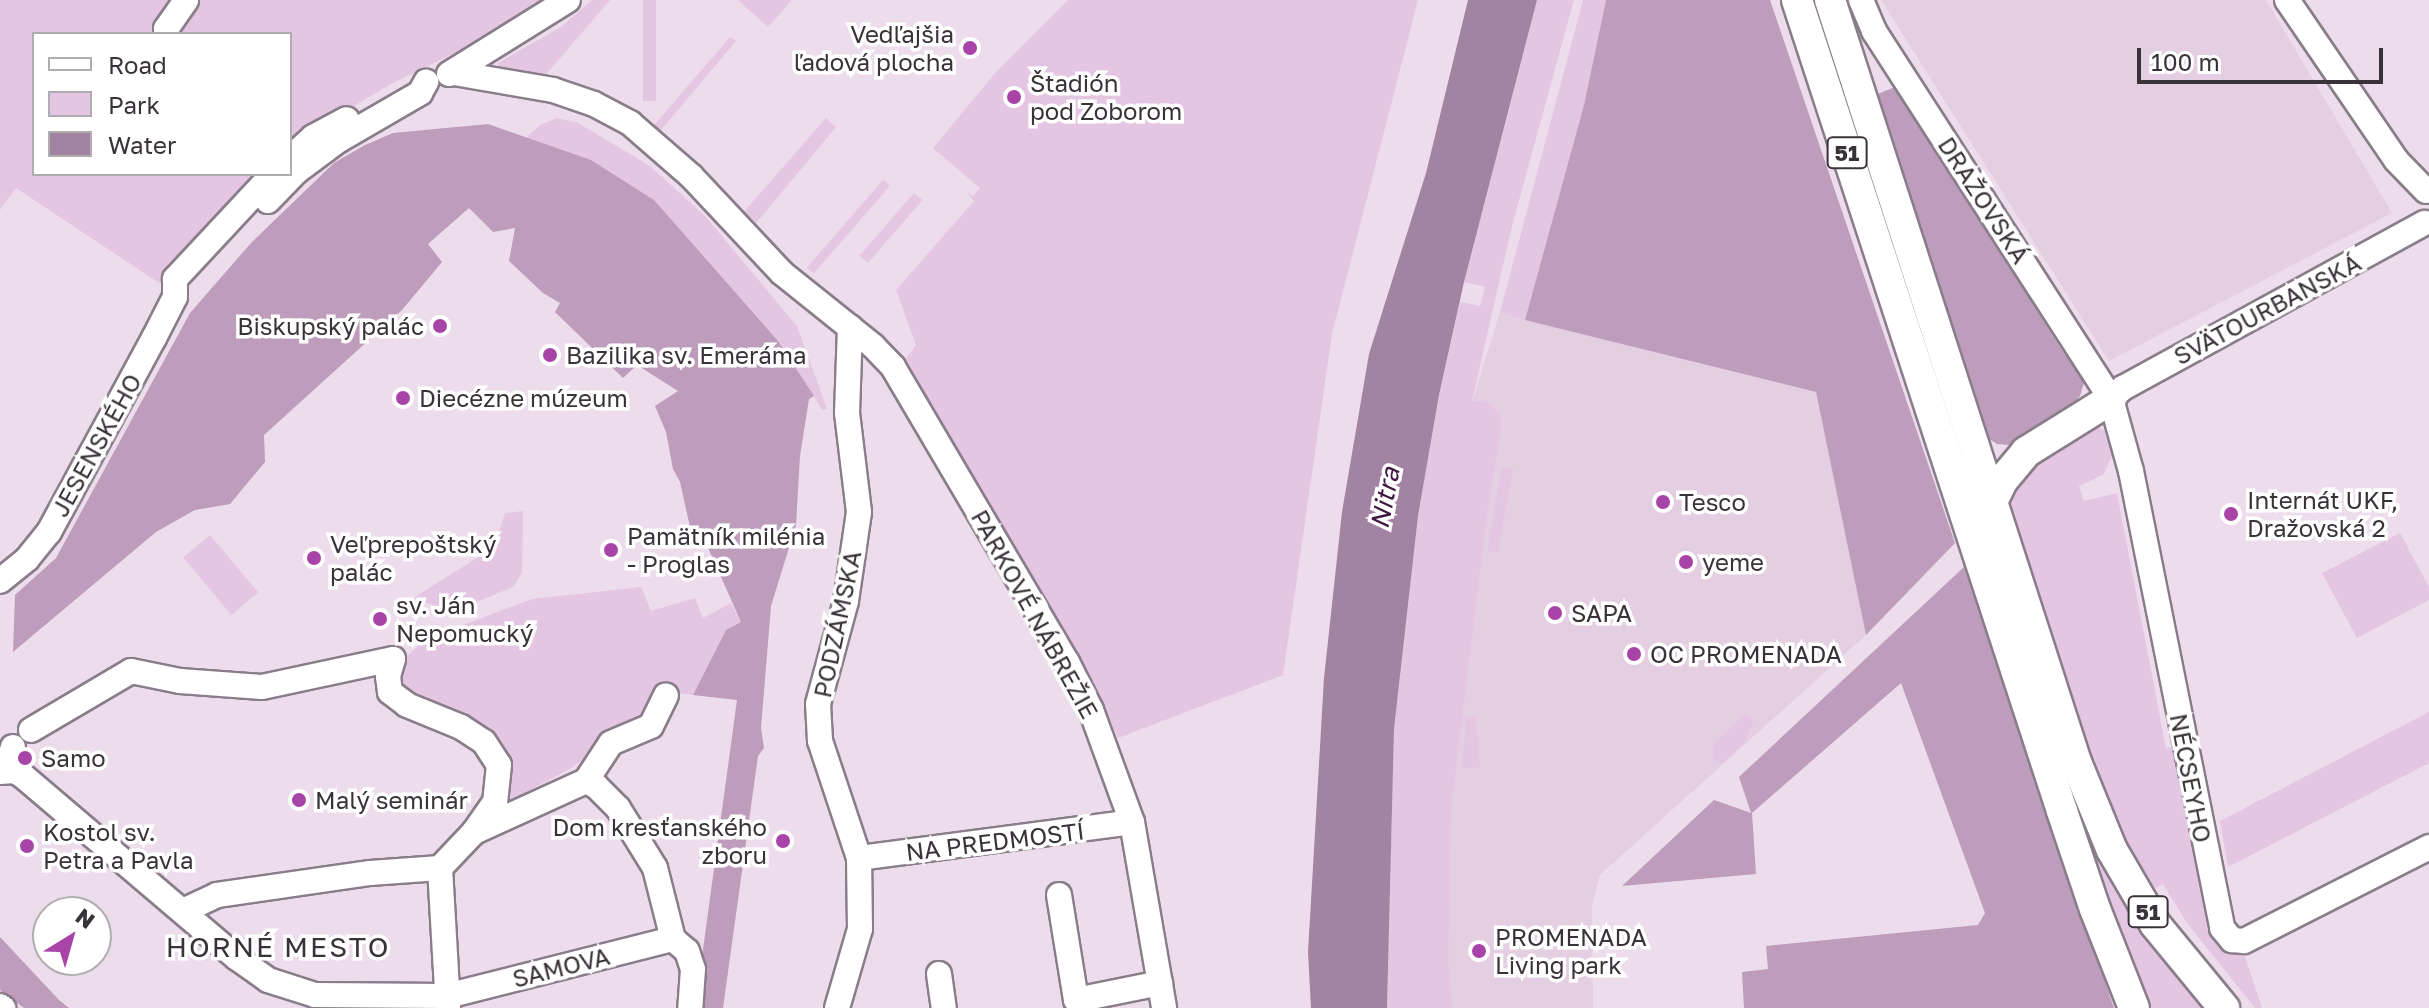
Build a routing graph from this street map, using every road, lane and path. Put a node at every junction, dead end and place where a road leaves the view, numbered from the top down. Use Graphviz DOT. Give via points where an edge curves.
graph roads {
  1 [pos="186,0"];
  2 [pos="568,0"];
  3 [pos="1797,0"];
  4 [pos="1830,0"];
  5 [pos="1861,0"];
  6 [pos="2287,0"];
  7 [pos="166,32"];
  8 [pos="454,73"];
  9 [pos="292,161"];
  10 [pos="280,176"];
  11 [pos="2427,190"];
  12 [pos="2427,224"];
  13 [pos="850,327"];
  14 [pos="2111,399"];
  15 [pos="1967,432"];
  16 [pos="2026,452"];
  17 [pos="1991,504"];
  18 [pos="1984,542"];
  19 [pos="0,581"];
  20 [pos="666,695"];
  21 [pos="31,730"];
  22 [pos="6,763"];
  23 [pos="586,781"];
  24 [pos="1132,822"];
  25 [pos="474,832"];
  26 [pos="2429,847"];
  27 [pos="859,858"];
  28 [pos="440,868"];
  29 [pos="1059,895"];
  30 [pos="183,911"];
  31 [pos="673,939"];
  32 [pos="939,974"];
  33 [pos="1160,983"];
  34 [pos="448,1002"];
  35 [pos="1077,1004"];
  36 [pos="690,1008"];
  37 [pos="837,1008"];
  38 [pos="944,1008"];
  39 [pos="1164,1008"];
  40 [pos="2134,1008"];
  41 [pos="2224,1008"];
  1 -- 7 [label="street"];
  2 -- 8 [label="street, JESENSKÉHO"];
  3 -- 18 [label="main road, 51"];
  4 -- 15 [label="main road, 51"];
  5 -- 14 [label="street, DRAŽOVSKÁ" via="1874,31"];
  6 -- 11 [label="street" via="2396,160"];
  8 -- 9 [label="street, JESENSKÉHO" via="413,83 313,137"];
  8 -- 13 [label="street" via="553,90 630,123 691,176 782,273"];
  10 -- 19 [label="street, JESENSKÉHO" via="188,290 175,297 49,532"];
  11 -- 12 [label="street" via="2420,200"];
  12 -- 14 [label="street, SVÄTOURBANSKÁ"];
  13 -- 24 [label="street, PARKOVÉ NÁBREŽIE" via="884,356 924,417 1067,662 1101,735"];
  13 -- 27 [label="street, PODZÁMSKA" via="847,413 859,512 846,601 818,704 820,741"];
  14 -- 16 [label="main road"];
  14 -- 26 [label="street, NÉCSEYHO" via="2134,484 2222,928 2232,940 2244,941"];
  15 -- 16 [label="main road" via="1995,448"];
  15 -- 17 [label="main road, 51"];
  16 -- 17 [label="main road"];
  17 -- 18 [label="main road, 51"];
  18 -- 40 [label="main road, 51" via="2095,909"];
  18 -- 41 [label="main road, 51" via="2112,850 2155,924"];
  20 -- 23 [label="street" via="651,726 611,743"];
  21 -- 25 [label="street" via="131,671 262,687 393,659 390,692 484,742 499,765 495,802"];
  22 -- 30 [label="street, SAMOVA"];
  23 -- 25 [label="street"];
  23 -- 31 [label="street" via="618,808 642,843 655,868"];
  24 -- 27 [label="street, NA PREDMOSTÍ"];
  24 -- 33 [label="street, PARKOVÉ NÁBREŽIE"];
  25 -- 28 [label="street"];
  27 -- 37 [label="street, PODZÁMSKA" via="860,929"];
  28 -- 30 [label="street" via="217,895"];
  28 -- 34 [label="street"];
  29 -- 35 [label="street"];
  30 -- 34 [label="street, SAMOVA" via="268,980 315,995"];
  31 -- 34 [label="street, SAMOVA"];
  31 -- 36 [label="street" via="687,951 693,969"];
  32 -- 38 [label="street"];
  33 -- 35 [label="street"];
  33 -- 39 [label="street, PARKOVÉ NÁBREŽIE"];
}
